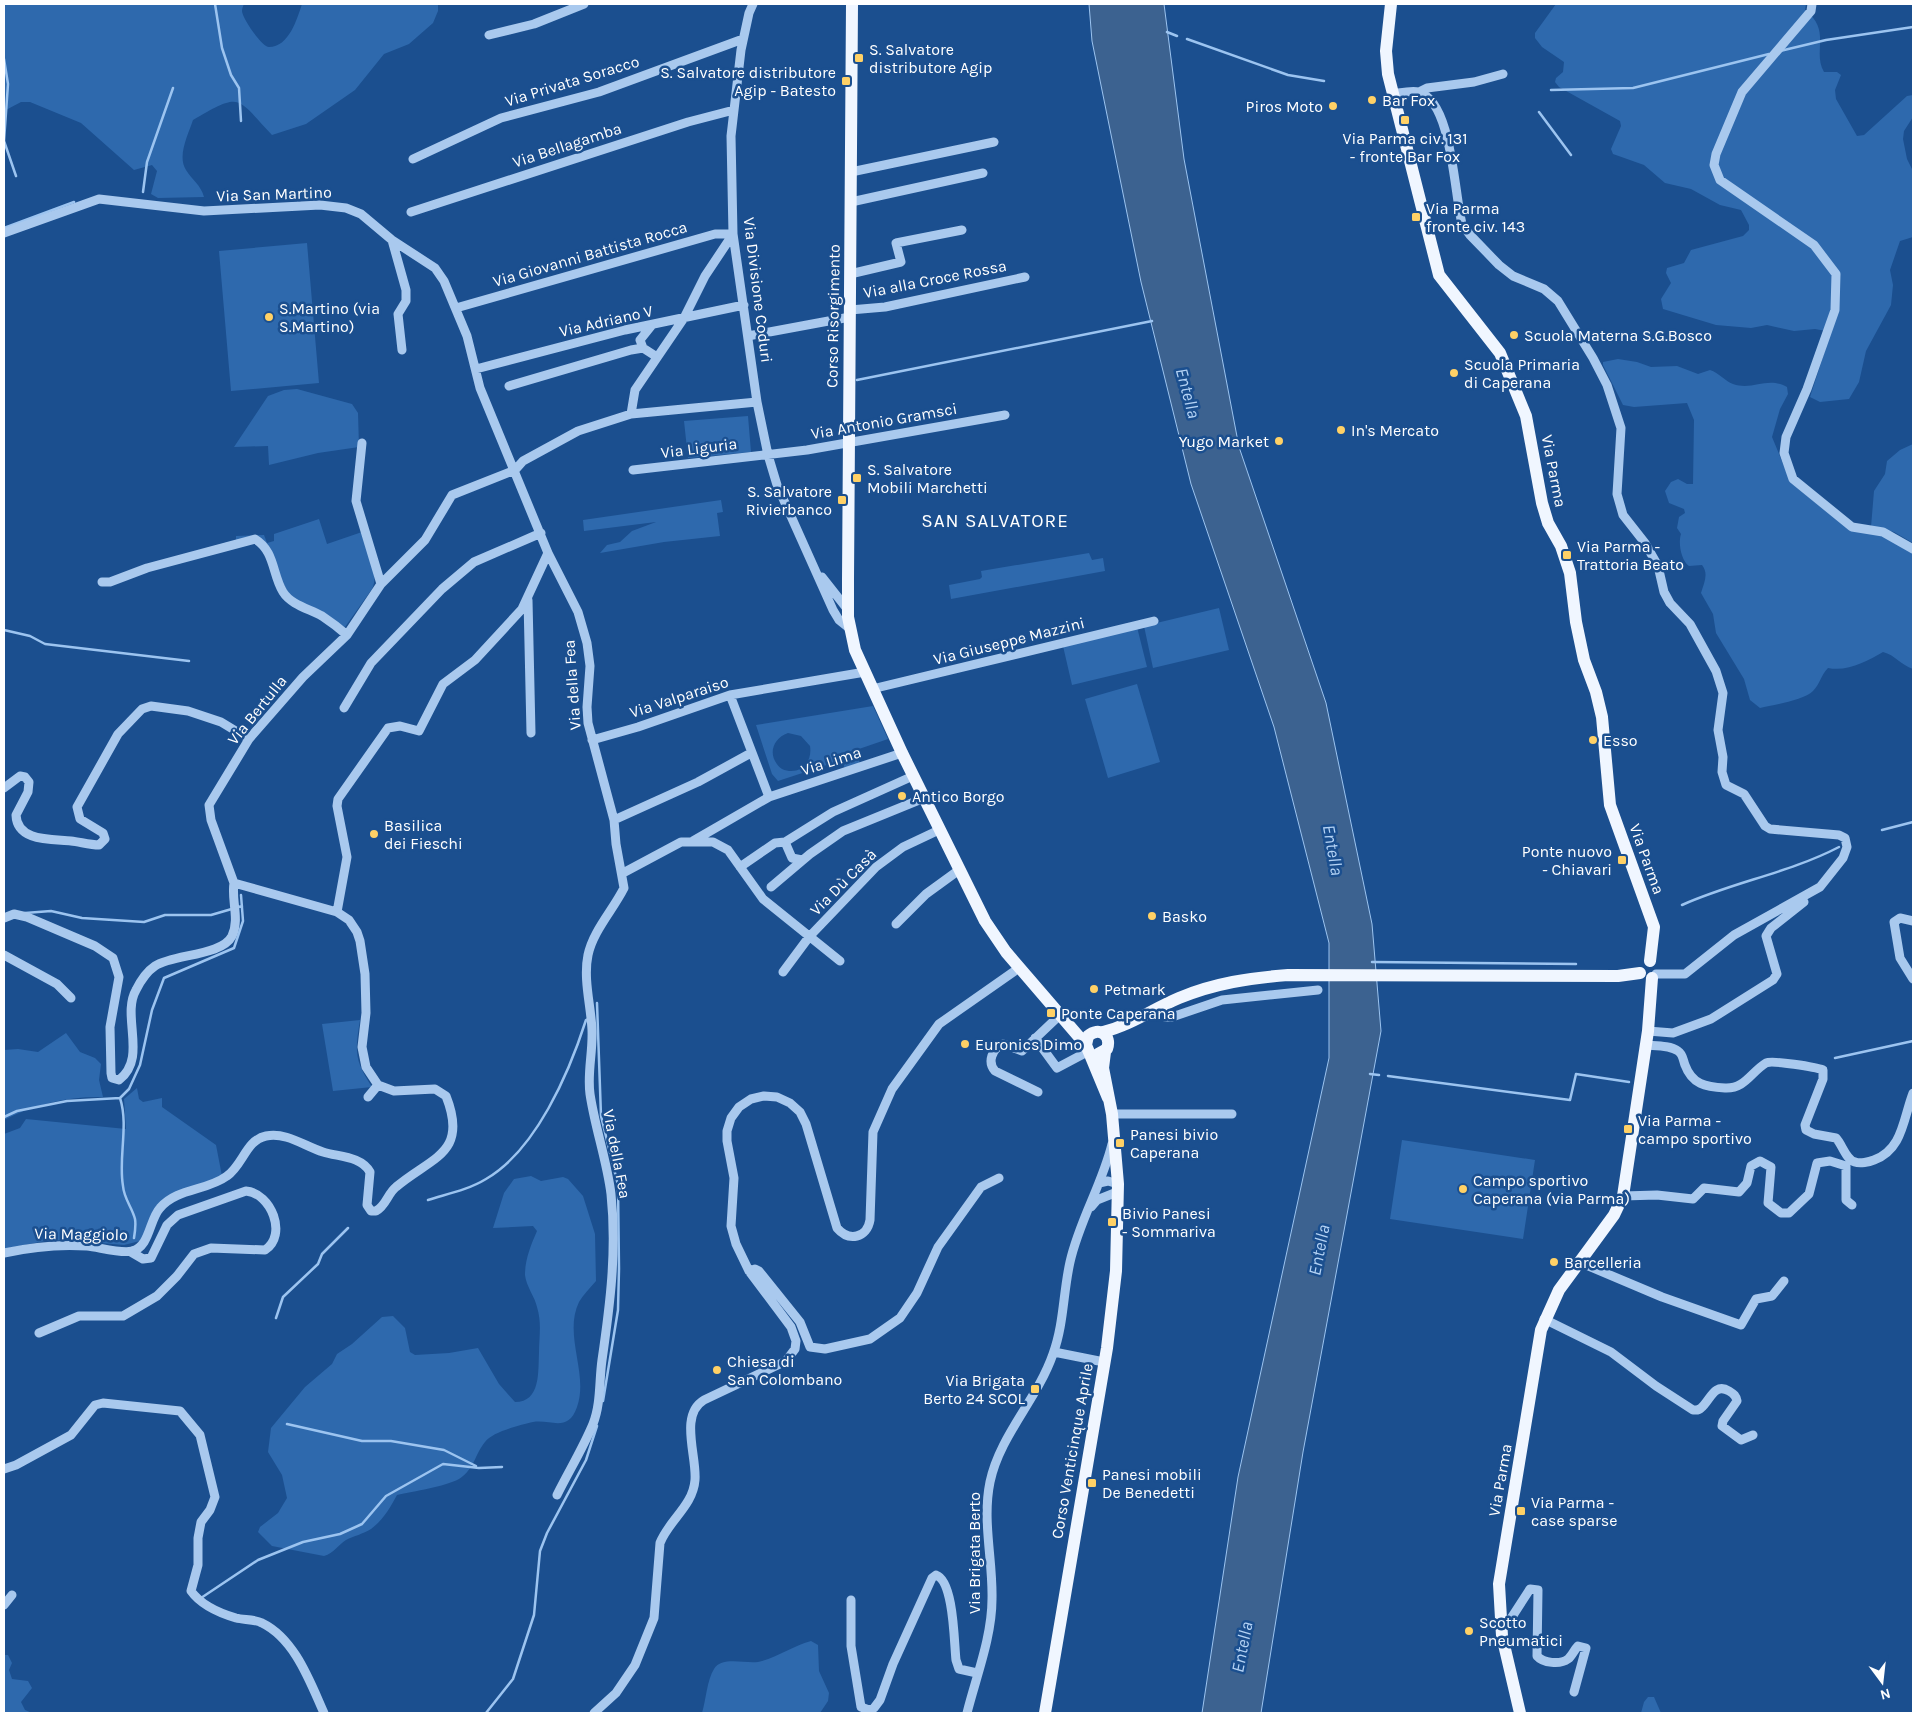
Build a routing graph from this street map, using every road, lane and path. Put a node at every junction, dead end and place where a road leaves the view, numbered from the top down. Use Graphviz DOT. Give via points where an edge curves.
graph roads {
  1 [pos="584,4"];
  2 [pos="753,4"];
  3 [pos="852,4"];
  4 [pos="1391,4"];
  5 [pos="1812,4"];
  6 [pos="490,35"];
  7 [pos="743,39"];
  8 [pos="1503,74"];
  9 [pos="1419,92"];
  10 [pos="1392,94"];
  11 [pos="734,110"];
  12 [pos="994,142"];
  13 [pos="413,159"];
  14 [pos="851,172"];
  15 [pos="983,173"];
  16 [pos="851,202"];
  17 [pos="411,212"];
  18 [pos="962,230"];
  19 [pos="4,233"];
  20 [pos="733,234"];
  21 [pos="392,240"];
  22 [pos="850,274"];
  23 [pos="1025,276"];
  24 [pos="744,305"];
  25 [pos="456,308"];
  26 [pos="850,314"];
  27 [pos="684,318"];
  28 [pos="653,324"];
  29 [pos="748,336"];
  30 [pos="643,348"];
  31 [pos="402,350"];
  32 [pos="657,357"];
  33 [pos="476,369"];
  34 [pos="509,386"];
  35 [pos="757,402"];
  36 [pos="630,414"];
  37 [pos="1005,415"];
  38 [pos="362,443"];
  39 [pos="848,443"];
  40 [pos="768,455"];
  41 [pos="516,470"];
  42 [pos="633,470"];
  43 [pos="541,533"];
  44 [pos="1913,549"];
  45 [pos="548,554"];
  46 [pos="816,571"];
  47 [pos="848,580"];
  48 [pos="102,582"];
  49 [pos="827,583"];
  50 [pos="381,584"];
  51 [pos="528,600"];
  52 [pos="848,610"];
  53 [pos="1154,621"];
  54 [pos="849,628"];
  55 [pos="347,635"];
  56 [pos="865,672"];
  57 [pos="872,689"];
  58 [pos="730,695"];
  59 [pos="344,708"];
  60 [pos="531,733"];
  61 [pos="249,739"];
  62 [pos="592,740"];
  63 [pos="751,753"];
  64 [pos="902,753"];
  65 [pos="913,776"];
  66 [pos="4,788"];
  67 [pos="769,797"];
  68 [pos="924,798"];
  69 [pos="614,820"];
  70 [pos="939,830"];
  71 [pos="692,841"];
  72 [pos="785,842"];
  73 [pos="802,860"];
  74 [pos="740,867"];
  75 [pos="959,870"];
  76 [pos="623,872"];
  77 [pos="234,883"];
  78 [pos="771,887"];
  79 [pos="1813,891"];
  80 [pos="338,912"];
  81 [pos="4,918"];
  82 [pos="1913,921"];
  83 [pos="896,924"];
  84 [pos="809,937"];
  85 [pos="4,954"];
  86 [pos="840,961"];
  87 [pos="1650,961"];
  88 [pos="1019,968"];
  89 [pos="783,972"];
  90 [pos="1640,972"];
  91 [pos="1654,976"];
  92 [pos="1913,979"];
  93 [pos="1318,990"];
  94 [pos="71,998"];
  95 [pos="1159,1008"];
  96 [pos="1062,1015"];
  97 [pos="1648,1031"];
  98 [pos="1035,1038"];
  99 [pos="1097,1043"];
  100 [pos="1644,1045"];
  101 [pos="378,1085"];
  102 [pos="1038,1092"];
  103 [pos="1913,1093"];
  104 [pos="368,1098"];
  105 [pos="1112,1114"];
  106 [pos="1232,1114"];
  107 [pos="1114,1134"];
  108 [pos="999,1178"];
  109 [pos="1099,1183"];
  110 [pos="1118,1188"];
  111 [pos="1623,1196"];
  112 [pos="1852,1205"];
  113 [pos="1087,1210"];
  114 [pos="4,1252"];
  115 [pos="132,1252"];
  116 [pos="1579,1262"];
  117 [pos="749,1271"];
  118 [pos="1784,1281"];
  119 [pos="1544,1319"];
  120 [pos="39,1332"];
  121 [pos="1054,1352"];
  122 [pos="1104,1362"];
  123 [pos="1753,1435"];
  124 [pos="4,1468"];
  125 [pos="557,1495"];
  126 [pos="12,1595"];
  127 [pos="851,1600"];
  128 [pos="4,1605"];
  129 [pos="1501,1629"];
  130 [pos="977,1673"];
  131 [pos="1574,1692"];
  132 [pos="324,1713"];
  133 [pos="594,1713"];
  134 [pos="967,1713"];
  135 [pos="1045,1713"];
  136 [pos="1520,1713"];
  1 -- 6 [label="street" via="534,24"];
  2 -- 7 [label="street, Via Divisione Coduri"];
  3 -- 14 [label="main road, Corso Risorgimento"];
  4 -- 10 [label="main road, Via Parma" via="1386,61"];
  5 -- 44 [label="street" via="1811,11 1742,92 1724,131 1714,165 1720,180 1814,244 1836,274 1835,310 1786,437 1784,453 1793,479 1852,527 1883,532"];
  7 -- 11 [label="street, Via Divisione Coduri"];
  7 -- 13 [label="street, Via Privata Soracco" via="599,92 501,118"];
  8 -- 9 [label="street"];
  9 -- 10 [label="street"];
  9 -- 79 [label="street" via="1436,106 1446,130 1462,224 1499,265 1513,276 1544,289 1558,301 1607,385 1622,428 1617,494 1623,515 1658,566 1664,592 1690,624 1716,671 1723,693 1718,730 1726,785 1744,794 1770,829 1845,838 1847,847 1843,858 1828,880"];
  10 -- 87 [label="main road, Via Parma" via="1439,275 1500,353 1526,416 1542,503 1570,573 1584,660 1602,717 1610,805 1654,927"];
  11 -- 17 [label="street, Via Bellagamba"];
  11 -- 20 [label="street, Via Divisione Coduri" via="731,136"];
  12 -- 14 [label="street"];
  14 -- 16 [label="main road, Corso Risorgimento"];
  15 -- 16 [label="street"];
  16 -- 22 [label="main road, Corso Risorgimento"];
  18 -- 22 [label="street" via="896,244 901,262"];
  19 -- 21 [label="street, Via San Martino" via="99,199 204,212 293,205 346,208 361,214"];
  20 -- 24 [label="street, Via Divisione Coduri"];
  20 -- 25 [label="street, Via Giovanni Battista Rocca" via="714,234"];
  20 -- 27 [label="street" via="705,276"];
  21 -- 25 [label="street, Via San Martino" via="435,268"];
  21 -- 31 [label="street" via="406,290 406,301 398,314"];
  22 -- 26 [label="main road, Corso Risorgimento"];
  23 -- 26 [label="street, Via alla Croce Rossa"];
  24 -- 27 [label="street, Via Adriano V"];
  24 -- 29 [label="street, Via Divisione Coduri"];
  25 -- 33 [label="street, Via San Martino"];
  26 -- 29 [label="street, Via alla Croce Rossa"];
  26 -- 39 [label="main road, Corso Risorgimento"];
  27 -- 28 [label="street, Via Adriano V"];
  27 -- 32 [label="street"];
  28 -- 30 [label="street" via="640,340"];
  28 -- 33 [label="street, Via Adriano V"];
  29 -- 35 [label="street, Via Divisione Coduri"];
  30 -- 32 [label="street"];
  30 -- 34 [label="street"];
  32 -- 36 [label="street" via="635,390"];
  33 -- 41 [label="street, Via San Martino" via="480,388"];
  35 -- 36 [label="street, Via Bertulla"];
  35 -- 40 [label="street, Via Divisione Coduri"];
  36 -- 41 [label="street, Via Bertulla" via="578,431 523,461"];
  37 -- 39 [label="street, Via Antonio Gramsci"];
  38 -- 50 [label="street" via="356,501"];
  39 -- 40 [label="street, Via Antonio Gramsci"];
  39 -- 47 [label="main road, Corso Risorgimento"];
  40 -- 42 [label="street, Via Liguria"];
  40 -- 46 [label="street, Via Divisione Coduri" via="777,485"];
  41 -- 43 [label="street, Via San Martino"];
  41 -- 50 [label="street, Via Bertulla" via="452,495 425,540"];
  43 -- 45 [label="street, Via della Fea"];
  43 -- 59 [label="street" via="474,562 442,589 371,663"];
  45 -- 51 [label="street"];
  45 -- 62 [label="street, Via della Fea" via="578,612 587,643 590,666 587,707"];
  46 -- 49 [label="street, Via Divisione Coduri"];
  46 -- 54 [label="street, Via Divisione Coduri" via="833,610"];
  47 -- 49 [label="street" via="838,584"];
  47 -- 52 [label="main road, Corso Risorgimento"];
  48 -- 55 [label="street" via="255,539 263,544 273,561 283,593"];
  49 -- 52 [label="street, Via Divisione Coduri"];
  50 -- 55 [label="street, Via Bertulla"];
  51 -- 60 [label="street"];
  51 -- 80 [label="street" via="474,660 443,684 419,731 400,726 388,728 338,799 347,856"];
  52 -- 54 [label="main road, Corso Risorgimento"];
  53 -- 57 [label="street, Via Giuseppe Mazzini"];
  54 -- 56 [label="main road, Corso Risorgimento"];
  55 -- 61 [label="street, Via Bertulla" via="303,677"];
  56 -- 57 [label="main road, Corso Risorgimento"];
  56 -- 58 [label="street, Via Valparaiso"];
  57 -- 64 [label="main road, Corso Risorgimento"];
  58 -- 62 [label="street, Via Valparaiso"];
  58 -- 63 [label="street"];
  61 -- 66 [label="street" via="221,722 188,711 151,706 142,709 118,734 77,807 80,819 103,833 105,839 99,845 46,839 25,833 18,826 16,815 28,792 29,782 20,776"];
  61 -- 77 [label="street, Via Bertulla" via="209,805 211,820"];
  62 -- 69 [label="street, Via della Fea"];
  63 -- 67 [label="street"];
  63 -- 69 [label="street" via="698,782"];
  64 -- 65 [label="main road, Corso Risorgimento"];
  64 -- 67 [label="street, Via Lima"];
  65 -- 68 [label="main road, Corso Risorgimento"];
  65 -- 72 [label="street" via="833,812"];
  67 -- 71 [label="street, Via Lima"];
  68 -- 70 [label="main road, Corso Risorgimento"];
  68 -- 73 [label="street" via="843,831"];
  69 -- 76 [label="street, Via della Fea"];
  70 -- 75 [label="main road, Corso Risorgimento"];
  70 -- 84 [label="street, Via Dù Casà" via="882,862"];
  71 -- 74 [label="street" via="713,842 728,850"];
  71 -- 76 [label="street" via="681,842"];
  72 -- 73 [label="street" via="792,858"];
  72 -- 74 [label="street" via="775,843"];
  73 -- 78 [label="street"];
  74 -- 84 [label="street" via="763,899"];
  75 -- 83 [label="street" via="926,894"];
  75 -- 88 [label="main road, Corso Venticinque Aprile" via="985,921"];
  76 -- 125 [label="street, Via della Fea" via="624,888 588,953 587,968 592,1033 588,1074 595,1128 611,1194 614,1236 610,1312 594,1423"];
  77 -- 80 [label="street"];
  77 -- 81 [label="street, Via Bertulla" via="236,912 229,940 209,950 164,961 146,973 134,992 131,1002 134,1030 131,1060 119,1080 112,1078 111,1073 110,1028 119,977 113,958 95,946 27,917 14,914"];
  79 -- 91 [label="street" via="1734,935 1685,974"];
  79 -- 97 [label="street" via="1810,899 1798,905 1768,932 1767,942 1777,974 1773,980 1710,1019 1673,1033"];
  80 -- 101 [label="street" via="349,920 360,941 366,1013 362,1047 366,1067"];
  82 -- 92 [label="street" via="1900,918 1894,922 1900,958"];
  84 -- 86 [label="street"];
  84 -- 89 [label="street, Via Dù Casà"];
  85 -- 94 [label="street" via="57,984"];
  87 -- 90 [label="main road" via="1643,962"];
  87 -- 91 [label="main road" via="1657,966"];
  88 -- 96 [label="main road, Corso Venticinque Aprile"];
  88 -- 117 [label="street" via="939,1024 892,1089 874,1132 870,1220 862,1234 851,1237 837,1228 800,1112 778,1097 751,1099 739,1107 727,1131 734,1178 731,1226"];
  90 -- 91 [label="main road" via="1645,978"];
  90 -- 95 [label="main road" via="1618,976 1288,975 1220,984"];
  91 -- 97 [label="main road, Via Parma"];
  93 -- 95 [label="street" via="1222,1000 1172,1017 1165,1017"];
  95 -- 99 [label="main road"];
  96 -- 98 [label="street"];
  96 -- 99 [label="main road, Corso Venticinque Aprile"];
  97 -- 100 [label="main road, Via Parma"];
  98 -- 99 [label="street" via="1057,1068"];
  98 -- 102 [label="street" via="1022,1051 1000,1045 990,1066"];
  99 -- 105 [label="main road, Corso Venticinque Aprile"];
  100 -- 103 [label="street" via="1678,1050 1694,1081 1719,1087 1736,1087 1772,1061 1823,1070 1806,1130 1836,1138 1849,1159 1855,1162 1869,1162 1893,1150"];
  100 -- 111 [label="main road, Via Parma"];
  101 -- 104 [label="street"];
  101 -- 115 [label="street, Via Maggiolo" via="394,1091 435,1089 446,1096 454,1123 439,1158 394,1188 379,1210 371,1211 368,1207 370,1172 363,1163 322,1152 283,1135 265,1136 253,1142 233,1172 223,1180 173,1196 159,1209 145,1240"];
  105 -- 106 [label="street"];
  105 -- 107 [label="main road, Corso Venticinque Aprile"];
  107 -- 109 [label="street, Via Brigata Berto"];
  107 -- 110 [label="main road, Corso Venticinque Aprile"];
  108 -- 117 [label="street" via="981,1187 938,1247 917,1293 900,1318 870,1338 825,1349 810,1347 800,1322 759,1271"];
  109 -- 110 [label="street" via="1108,1181"];
  109 -- 113 [label="street, Via Brigata Berto"];
  110 -- 113 [label="street"];
  110 -- 122 [label="main road, Corso Venticinque Aprile" via="1116,1271"];
  111 -- 112 [label="street" via="1657,1195 1686,1200 1697,1197 1704,1188 1739,1192 1747,1183 1751,1166 1760,1161 1771,1167 1768,1203 1781,1213 1789,1213 1809,1194 1817,1163 1830,1161 1846,1166 1846,1200"];
  111 -- 116 [label="main road, Via Parma" via="1614,1215"];
  113 -- 121 [label="street, Via Brigata Berto" via="1070,1263 1063,1323"];
  114 -- 115 [label="street, Via Maggiolo" via="55,1245"];
  115 -- 120 [label="street" via="143,1259 150,1258 167,1225 178,1215 246,1191 259,1196 274,1218 276,1238 265,1250 211,1248 194,1254 157,1296 123,1316 79,1316"];
  116 -- 118 [label="street" via="1740,1325 1756,1300 1772,1296"];
  116 -- 119 [label="main road, Via Parma"];
  117 -- 133 [label="street" via="791,1327 795,1349 786,1361 704,1400 694,1410 691,1427 695,1482 688,1502 663,1534 660,1543 654,1618 635,1665 616,1693"];
  119 -- 123 [label="street" via="1610,1352 1693,1410 1701,1408 1715,1391 1728,1390 1737,1401 1722,1426 1741,1440"];
  119 -- 129 [label="main road, Via Parma" via="1499,1584"];
  121 -- 122 [label="street"];
  121 -- 130 [label="street, Via Brigata Berto" via="1032,1401 998,1453 990,1483 988,1542 992,1602"];
  122 -- 135 [label="main road, Corso Venticinque Aprile"];
  124 -- 132 [label="street" via="72,1436 95,1405 103,1403 180,1411 200,1435 211,1497 210,1510 201,1522 198,1565 191,1591 199,1602 234,1617 261,1622 279,1635 301,1664"];
  126 -- 128 [label="street"];
  127 -- 130 [label="street" via="851,1646 861,1707 869,1710 880,1700 893,1664 936,1575 944,1579 949,1593 959,1668"];
  129 -- 131 [label="street" via="1530,1589 1538,1590 1537,1656 1549,1662 1560,1662 1569,1658 1578,1646 1586,1648"];
  129 -- 136 [label="main road, Via Parma"];
  130 -- 134 [label="street, Via Brigata Berto"];
}
